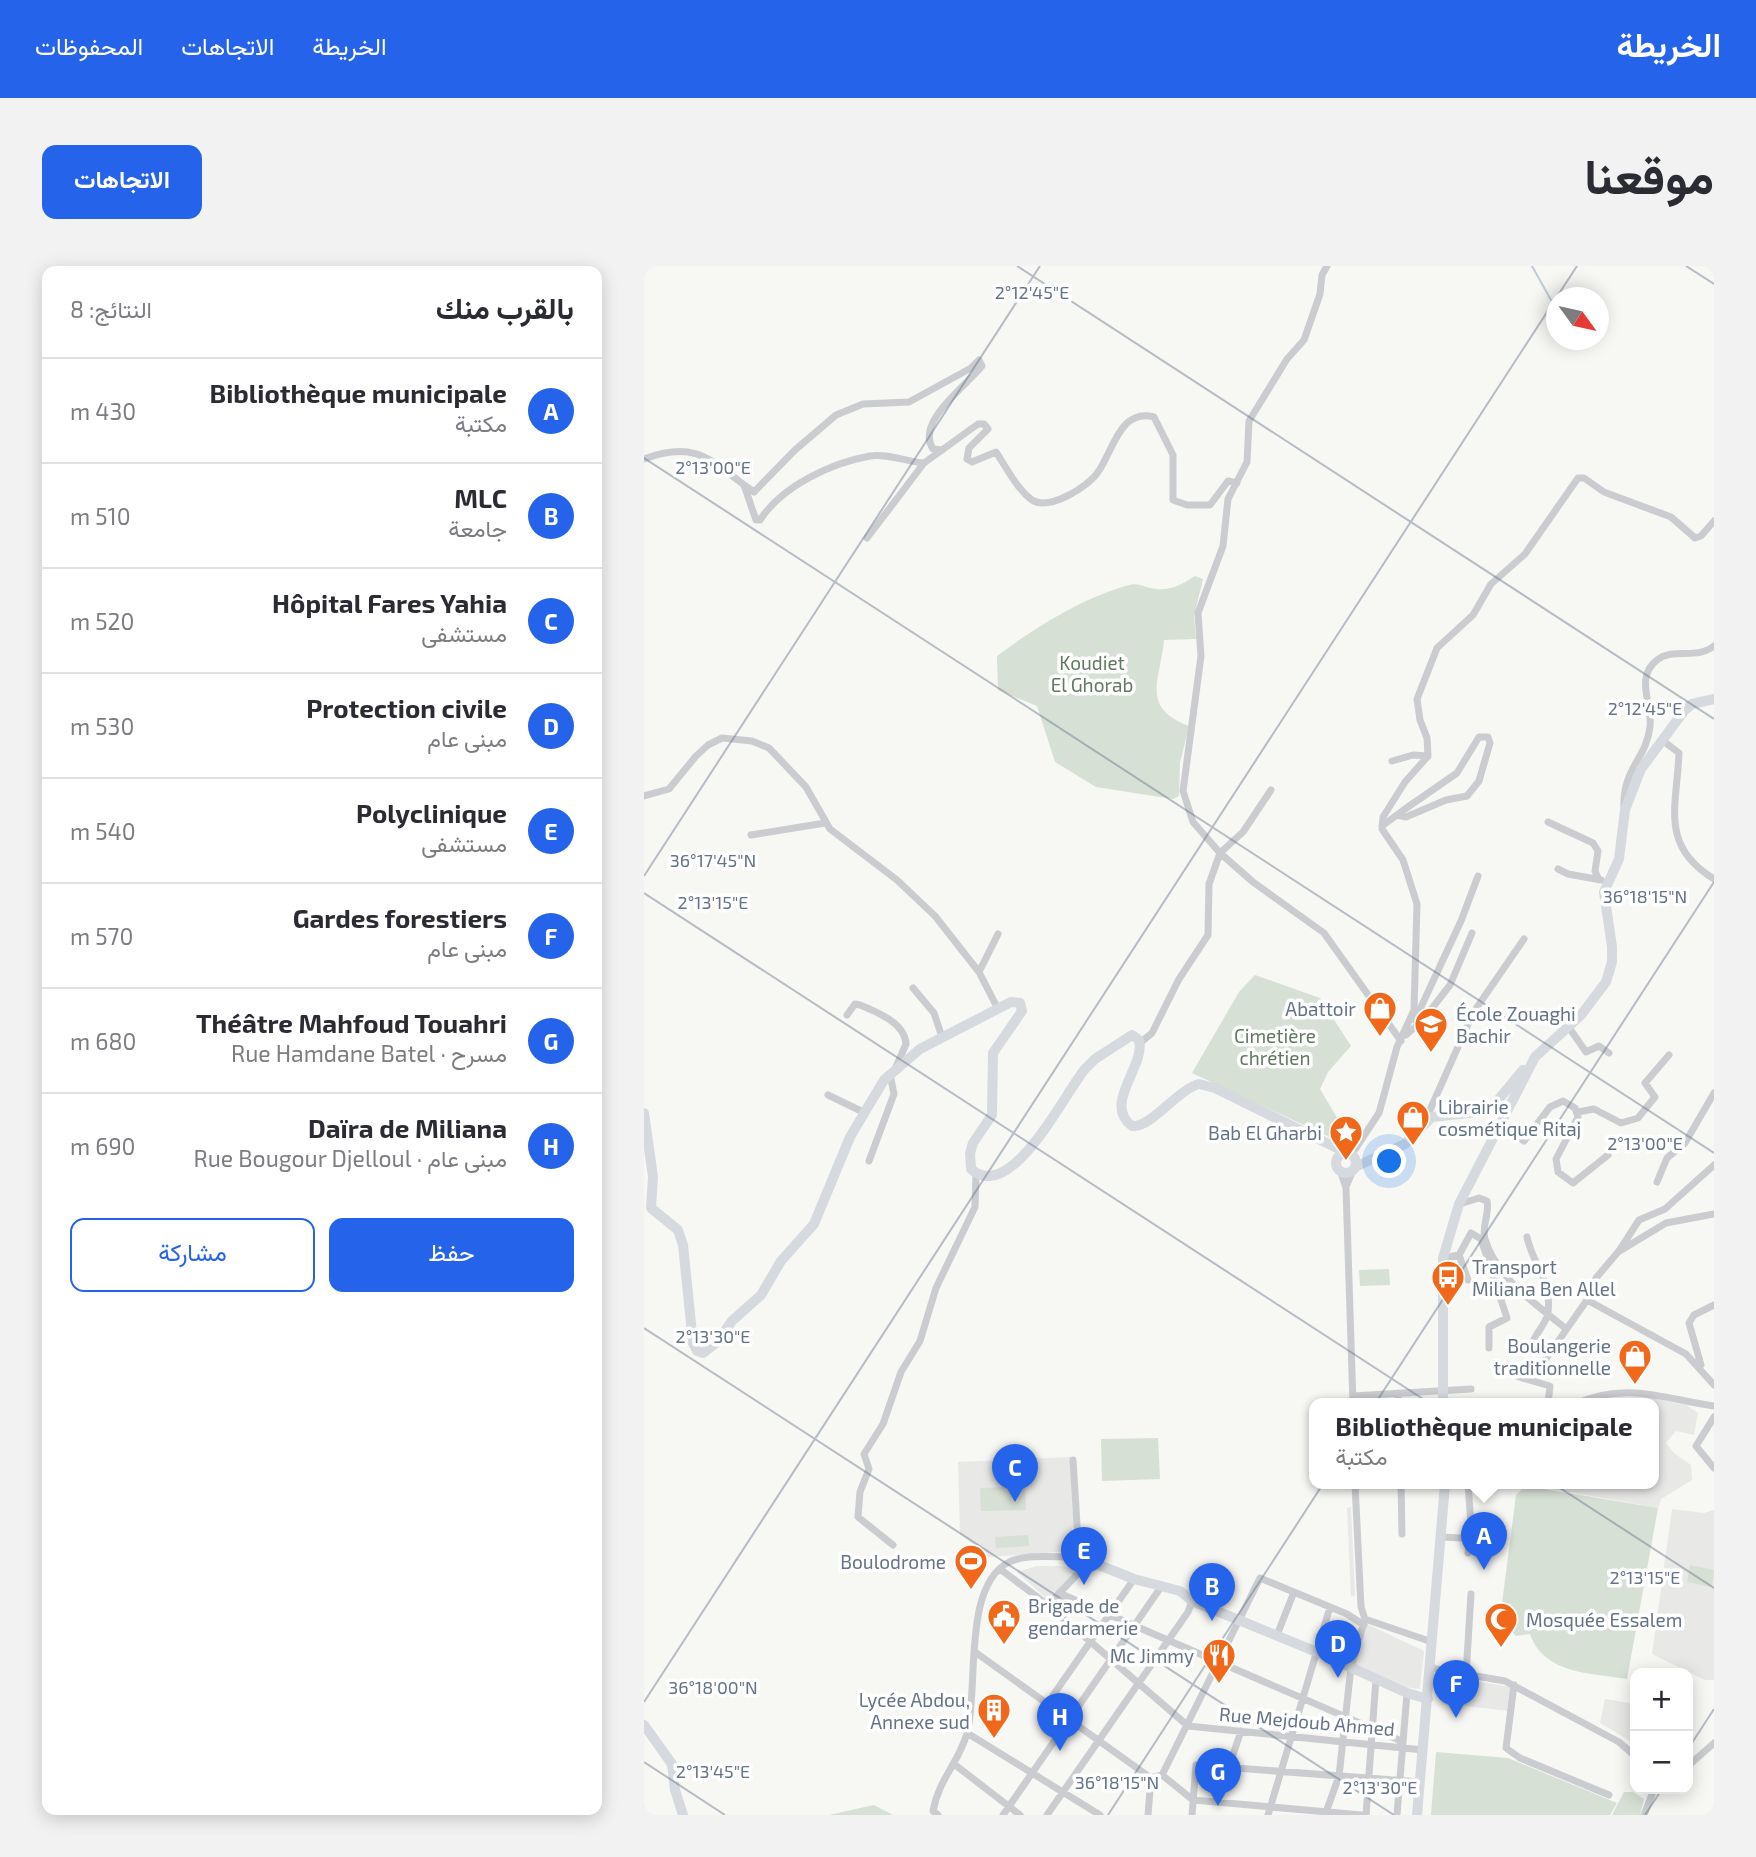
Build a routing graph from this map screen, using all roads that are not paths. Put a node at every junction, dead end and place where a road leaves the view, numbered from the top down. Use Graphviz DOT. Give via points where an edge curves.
graph roads {
  1 [pos="1327,266"];
  2 [pos="942,450"];
  3 [pos="644,459"];
  4 [pos="924,463"];
  5 [pos="1237,483"];
  6 [pos="744,485"];
  7 [pos="1714,521"];
  8 [pos="867,538"];
  9 [pos="1714,646"];
  10 [pos="1714,699"];
  11 [pos="1662,740"];
  12 [pos="1428,756"];
  13 [pos="1392,761"];
  14 [pos="1271,790"];
  15 [pos="644,796"];
  16 [pos="1397,815"];
  17 [pos="1624,817"];
  18 [pos="1548,822"];
  19 [pos="825,823"];
  20 [pos="1382,826"];
  21 [pos="751,835"];
  22 [pos="1220,853"];
  23 [pos="1558,869"];
  24 [pos="1478,876"];
  25 [pos="1714,879"];
  26 [pos="1603,881"];
  27 [pos="1472,933"];
  28 [pos="998,934"];
  29 [pos="1524,939"];
  30 [pos="979,972"];
  31 [pos="913,988"];
  32 [pos="998,1009"];
  33 [pos="847,1016"];
  34 [pos="1568,1026"];
  35 [pos="1406,1035"];
  36 [pos="942,1037"];
  37 [pos="1140,1043"];
  38 [pos="1399,1043"];
  39 [pos="1609,1053"];
  40 [pos="1669,1055"];
  41 [pos="1535,1057"];
  42 [pos="892,1071"];
  43 [pos="1714,1093"];
  44 [pos="828,1095"];
  45 [pos="863,1112"];
  46 [pos="1578,1112"];
  47 [pos="644,1113"];
  48 [pos="1426,1121"];
  49 [pos="1500,1125"];
  50 [pos="1320,1140"];
  51 [pos="1608,1155"];
  52 [pos="1352,1160"];
  53 [pos="870,1161"];
  54 [pos="1714,1165"];
  55 [pos="1339,1168"];
  56 [pos="976,1174"];
  57 [pos="1657,1182"];
  58 [pos="1346,1188"];
  59 [pos="1459,1204"];
  60 [pos="1714,1214"];
  61 [pos="1527,1237"];
  62 [pos="1618,1252"];
  63 [pos="1460,1255"];
  64 [pos="1443,1258"];
  65 [pos="1468,1280"];
  66 [pos="1587,1300"];
  67 [pos="1714,1305"];
  68 [pos="1549,1314"];
  69 [pos="1564,1328"];
  70 [pos="1532,1342"];
  71 [pos="1489,1348"];
  72 [pos="1545,1360"];
  73 [pos="1702,1369"];
  74 [pos="1519,1377"];
  75 [pos="1714,1385"];
  76 [pos="1471,1389"];
  77 [pos="1398,1393"];
  78 [pos="1353,1398"];
  79 [pos="1366,1398"];
  80 [pos="1398,1398"];
  81 [pos="1443,1398"];
  82 [pos="1549,1398"];
  83 [pos="1593,1398"];
  84 [pos="1714,1406"];
  85 [pos="1714,1417"];
  86 [pos="1073,1460"];
  87 [pos="1714,1468"];
  88 [pos="1355,1489"];
  89 [pos="1401,1489"];
  90 [pos="1446,1489"];
  91 [pos="1468,1489"];
  92 [pos="1402,1534"];
  93 [pos="1441,1537"];
  94 [pos="1461,1538"];
  95 [pos="893,1545"];
  96 [pos="1468,1553"];
  97 [pos="1084,1559"];
  98 [pos="1000,1569"];
  99 [pos="1134,1579"];
  100 [pos="1161,1587"];
  101 [pos="1294,1592"];
  102 [pos="1059,1593"];
  103 [pos="1471,1594"];
  104 [pos="1192,1601"];
  105 [pos="1048,1605"];
  106 [pos="1330,1607"];
  107 [pos="1361,1607"];
  108 [pos="1347,1614"];
  109 [pos="1109,1615"];
  110 [pos="1241,1620"];
  111 [pos="1365,1622"];
  112 [pos="1134,1626"];
  113 [pos="1277,1635"];
  114 [pos="1168,1638"];
  115 [pos="1090,1642"];
  116 [pos="1432,1642"];
  117 [pos="975,1652"];
  118 [pos="1317,1652"];
  119 [pos="1111,1659"];
  120 [pos="1220,1661"];
  121 [pos="1351,1667"];
  122 [pos="1430,1668"];
  123 [pos="1466,1675"];
  124 [pos="1376,1679"];
  125 [pos="1138,1682"];
  126 [pos="1514,1685"];
  127 [pos="1407,1693"];
  128 [pos="1303,1697"];
  129 [pos="1428,1699"];
  130 [pos="1047,1704"];
  131 [pos="1345,1716"];
  132 [pos="1068,1720"];
  133 [pos="644,1725"];
  134 [pos="1188,1726"];
  135 [pos="1371,1729"];
  136 [pos="1241,1731"];
  137 [pos="967,1733"];
  138 [pos="1290,1737"];
  139 [pos="1098,1741"];
  140 [pos="1342,1742"];
  141 [pos="1714,1743"];
  142 [pos="1371,1746"];
  143 [pos="1403,1746"];
  144 [pos="1423,1750"];
  145 [pos="1630,1752"];
  146 [pos="1693,1762"];
  147 [pos="954,1764"];
  148 [pos="1228,1768"];
  149 [pos="1032,1772"];
  150 [pos="1281,1772"];
  151 [pos="1162,1775"];
  152 [pos="1339,1776"];
  153 [pos="1368,1778"];
  154 [pos="1151,1779"];
  155 [pos="1400,1780"];
  156 [pos="1420,1782"];
  157 [pos="1063,1791"];
  158 [pos="1652,1794"];
  159 [pos="1609,1795"];
  160 [pos="1193,1800"];
  161 [pos="1217,1802"];
  162 [pos="1009,1807"];
  163 [pos="1269,1811"];
  164 [pos="1325,1813"];
  165 [pos="683,1815"];
  166 [pos="938,1815"];
  167 [pos="1003,1815"];
  168 [pos="1020,1815"];
  169 [pos="1046,1815"];
  170 [pos="1101,1815"];
  171 [pos="1148,1815"];
  172 [pos="1192,1815"];
  173 [pos="1363,1815"];
  174 [pos="1397,1815"];
  175 [pos="1417,1815"];
  176 [pos="1644,1815"];
  1 -- 5 [label="street" via="1304,340 1253,411 1248,457"];
  2 -- 4 [label="street"];
  2 -- 5 [label="street" via="984,424 988,429 969,448 967,459 972,462 996,452 1030,498 1056,502 1093,478 1123,427 1143,414 1154,417 1173,455 1173,500 1210,505 1228,481"];
  2 -- 6 [label="street" via="933,449 928,442 935,414 982,366 979,360 909,402 880,402 846,410 795,450 754,492"];
  3 -- 6 [label="street" via="665,451 699,455 725,467"];
  4 -- 6 [label="street" via="873,455 830,469 779,496 760,520 756,520"];
  4 -- 8 [label="street"];
  5 -- 22 [label="street" via="1228,499 1218,563 1198,613 1201,656 1182,775 1187,812"];
  7 -- 12 [label="street" via="1695,538 1671,517 1577,478 1525,554 1490,584 1473,615 1437,648 1417,699"];
  9 -- 17 [label="street" via="1697,655 1667,655 1651,666 1643,692 1650,726 1623,789"];
  10 -- 11 [label="main road" via="1692,704"];
  11 -- 17 [label="main road" via="1641,769"];
  11 -- 25 [label="street" via="1679,753 1672,815 1676,838"];
  12 -- 13 [label="street"];
  12 -- 20 [label="street" via="1391,804"];
  14 -- 22 [label="street" via="1243,832"];
  15 -- 19 [label="street" via="669,789 708,745 736,737 781,757 806,787"];
  16 -- 16 [label="street" via="1457,773 1479,737 1488,737 1479,781 1467,796 1406,817"];
  16 -- 20 [label="street"];
  17 -- 26 [label="main road" via="1622,848"];
  18 -- 26 [label="street" via="1593,843 1598,851 1595,872"];
  19 -- 21 [label="street"];
  19 -- 30 [label="street" via="921,901"];
  20 -- 38 [label="street" via="1403,860 1417,904 1414,1010"];
  22 -- 37 [label="street" via="1209,884 1208,935 1152,1033"];
  22 -- 38 [label="street" via="1324,933 1394,1029"];
  23 -- 26 [label="street"];
  24 -- 35 [label="street" via="1434,982"];
  26 -- 34 [label="main road" via="1612,947 1610,971 1596,997"];
  27 -- 35 [label="street" via="1450,985"];
  28 -- 30 [label="street"];
  29 -- 48 [label="street" via="1473,1013"];
  30 -- 32 [label="street"];
  31 -- 36 [label="street" via="934,1013"];
  32 -- 36 [label="main road"];
  32 -- 56 [label="main road" via="1015,1001 1023,1009 992,1056 992,1115 970,1153"];
  33 -- 42 [label="street" via="855,1004 860,1005 901,1031 906,1044"];
  34 -- 39 [label="street" via="1586,1052 1599,1046"];
  34 -- 41 [label="main road"];
  35 -- 38 [label="street"];
  36 -- 42 [label="main road"];
  37 -- 50 [label="main road" via="1122,1108 1132,1126 1140,1126 1199,1084"];
  37 -- 56 [label="main road" via="1136,1036 1128,1037 1095,1059 1014,1166 992,1177"];
  38 -- 52 [label="street" via="1379,1113"];
  40 -- 46 [label="street" via="1646,1083 1654,1097 1638,1118 1621,1123 1594,1109"];
  41 -- 48 [label="main road" via="1494,1105"];
  41 -- 49 [label="main road"];
  42 -- 45 [label="main road"];
  42 -- 53 [label="street" via="894,1094"];
  43 -- 57 [label="street" via="1685,1143 1667,1158"];
  44 -- 45 [label="street"];
  45 -- 47 [label="main road" via="814,1224 781,1261 761,1295 703,1353 693,1343 680,1236 651,1208 653,1177"];
  46 -- 49 [label="street" via="1569,1103 1557,1102 1524,1141"];
  46 -- 51 [label="street" via="1574,1129 1556,1159 1558,1172 1573,1183"];
  48 -- 52 [label="main road" via="1405,1144 1386,1154"];
  49 -- 59 [label="main road"];
  50 -- 52 [label="main road"];
  50 -- 55 [label="main road"];
  52 -- 55 [label="main road"];
  52 -- 55 [label="main road" via="1340,1155"];
  52 -- 58 [label="street"];
  54 -- 62 [label="street" via="1665,1209 1639,1220"];
  55 -- 58 [label="street"];
  56 -- 95 [label="street" via="975,1207 936,1288 920,1342 901,1372 883,1424 864,1454 869,1469 860,1492 858,1517"];
  58 -- 78 [label="street"];
  59 -- 64 [label="main road"];
  59 -- 68 [label="street" via="1479,1198 1487,1201 1485,1238 1490,1251 1514,1286"];
  60 -- 62 [label="street" via="1667,1223"];
  61 -- 68 [label="street" via="1547,1282"];
  62 -- 66 [label="street" via="1595,1278"];
  63 -- 64 [label="street"];
  63 -- 65 [label="street"];
  63 -- 71 [label="street" via="1467,1237 1471,1233 1478,1236 1507,1318 1489,1327"];
  64 -- 81 [label="main road"];
  66 -- 69 [label="street"];
  66 -- 73 [label="street" via="1667,1342"];
  67 -- 73 [label="street" via="1694,1315 1689,1323"];
  68 -- 69 [label="street"];
  68 -- 70 [label="street"];
  69 -- 72 [label="street"];
  73 -- 75 [label="street"];
  74 -- 82 [label="street" via="1550,1386"];
  76 -- 81 [label="street"];
  77 -- 79 [label="street"];
  77 -- 80 [label="street"];
  77 -- 81 [label="street"];
  83 -- 84 [label="street" via="1626,1391"];
  85 -- 87 [label="street" via="1696,1446"];
  86 -- 97 [label="street"];
  88 -- 107 [label="street"];
  89 -- 92 [label="street"];
  90 -- 93 [label="main road"];
  91 -- 96 [label="street"];
  93 -- 94 [label="street"];
  93 -- 116 [label="main road"];
  97 -- 98 [label="street" via="1018,1559"];
  97 -- 99 [label="main road"];
  97 -- 102 [label="street"];
  98 -- 105 [label="street"];
  98 -- 117 [label="street" via="984,1595"];
  99 -- 100 [label="main road"];
  99 -- 109 [label="street"];
  100 -- 104 [label="main road" via="1180,1591"];
  100 -- 112 [label="street"];
  101 -- 106 [label="street"];
  101 -- 110 [label="street" via="1260,1578"];
  101 -- 113 [label="street"];
  102 -- 105 [label="street"];
  102 -- 109 [label="street"];
  103 -- 123 [label="street"];
  104 -- 110 [label="main road"];
  104 -- 114 [label="street"];
  105 -- 115 [label="street"];
  106 -- 108 [label="street"];
  106 -- 118 [label="street"];
  107 -- 108 [label="street"];
  107 -- 111 [label="street"];
  108 -- 111 [label="street"];
  109 -- 112 [label="street"];
  109 -- 115 [label="street"];
  110 -- 113 [label="main road"];
  110 -- 120 [label="street"];
  111 -- 116 [label="street"];
  111 -- 121 [label="street"];
  112 -- 114 [label="street"];
  112 -- 119 [label="street"];
  113 -- 118 [label="main road"];
  114 -- 120 [label="street"];
  114 -- 125 [label="street"];
  115 -- 119 [label="street"];
  115 -- 130 [label="street"];
  116 -- 122 [label="main road"];
  117 -- 130 [label="street"];
  117 -- 137 [label="street"];
  118 -- 121 [label="main road"];
  118 -- 128 [label="street"];
  119 -- 125 [label="street"];
  119 -- 132 [label="street"];
  120 -- 128 [label="street"];
  120 -- 134 [label="street"];
  121 -- 124 [label="main road"];
  121 -- 131 [label="street"];
  122 -- 123 [label="street"];
  122 -- 129 [label="main road"];
  123 -- 126 [label="street"];
  124 -- 127 [label="main road"];
  124 -- 135 [label="street"];
  125 -- 134 [label="street"];
  125 -- 139 [label="street"];
  126 -- 145 [label="street"];
  126 -- 159 [label="street" via="1506,1748"];
  127 -- 129 [label="main road"];
  127 -- 143 [label="street"];
  128 -- 131 [label="street"];
  128 -- 138 [label="street"];
  129 -- 144 [label="main road"];
  130 -- 132 [label="street"];
  131 -- 135 [label="street"];
  131 -- 140 [label="street"];
  132 -- 139 [label="street"];
  132 -- 149 [label="street"];
  133 -- 165 [label="main road" via="672,1764"];
  134 -- 136 [label="street, Rue Mejdoub Ahmed"];
  134 -- 151 [label="street"];
  135 -- 142 [label="street"];
  135 -- 143 [label="street"];
  136 -- 138 [label="street, Rue Mejdoub Ahmed"];
  136 -- 148 [label="street"];
  137 -- 147 [label="street"];
  137 -- 149 [label="street"];
  138 -- 140 [label="street, Rue Mejdoub Ahmed"];
  138 -- 150 [label="street"];
  139 -- 154 [label="street"];
  139 -- 157 [label="street"];
  140 -- 142 [label="street, Rue Mejdoub Ahmed"];
  140 -- 152 [label="street"];
  141 -- 146 [label="street"];
  142 -- 143 [label="street, Rue Mejdoub Ahmed"];
  142 -- 153 [label="street"];
  143 -- 144 [label="street, Rue Mejdoub Ahmed"];
  143 -- 155 [label="street"];
  144 -- 156 [label="main road"];
  147 -- 162 [label="street"];
  147 -- 166 [label="street" via="937,1788 933,1811"];
  148 -- 150 [label="street"];
  148 -- 160 [label="street" via="1196,1765"];
  148 -- 161 [label="street"];
  149 -- 157 [label="street"];
  149 -- 162 [label="street"];
  150 -- 152 [label="street"];
  150 -- 163 [label="street"];
  151 -- 154 [label="street"];
  151 -- 160 [label="street"];
  152 -- 153 [label="street"];
  152 -- 164 [label="street"];
  153 -- 155 [label="street"];
  153 -- 173 [label="street"];
  154 -- 171 [label="street"];
  155 -- 156 [label="street"];
  155 -- 174 [label="street"];
  156 -- 175 [label="main road"];
  157 -- 169 [label="street"];
  157 -- 170 [label="street"];
  158 -- 176 [label="street"];
  160 -- 161 [label="street"];
  160 -- 172 [label="street"];
  161 -- 163 [label="street"];
  162 -- 167 [label="street"];
  162 -- 168 [label="street"];
  163 -- 164 [label="street"];
  164 -- 173 [label="street"];
}
